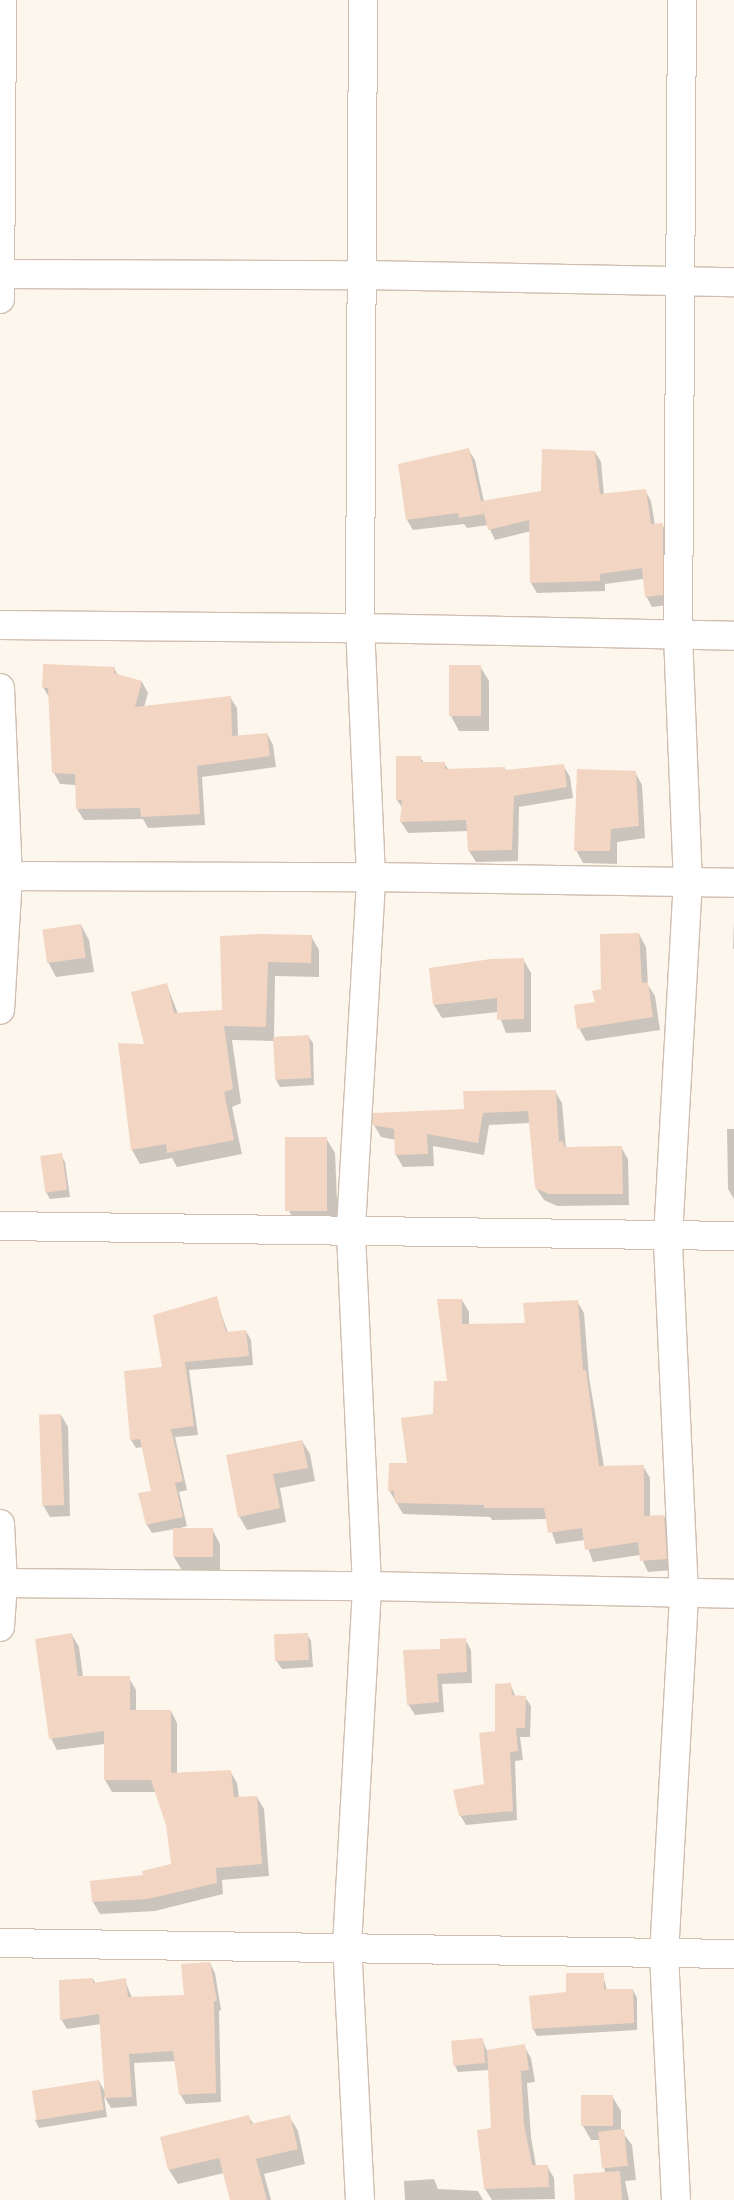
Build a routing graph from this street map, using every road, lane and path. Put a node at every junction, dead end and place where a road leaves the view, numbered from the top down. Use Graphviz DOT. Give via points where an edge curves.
graph roads {
  1 [pos="2,0"];
  2 [pos="363,0"];
  3 [pos="682,0"];
  4 [pos="0,274"];
  5 [pos="362,275"];
  6 [pos="680,282"];
  7 [pos="734,282"];
  8 [pos="0,299"];
  9 [pos="0,625"];
  10 [pos="360,628"];
  11 [pos="734,636"];
  12 [pos="678,637"];
  13 [pos="0,688"];
  14 [pos="4,876"];
  15 [pos="371,877"];
  16 [pos="734,883"];
  17 [pos="688,884"];
  18 [pos="0,1010"];
  19 [pos="0,1226"];
  20 [pos="350,1228"];
  21 [pos="734,1236"];
  22 [pos="668,1237"];
  23 [pos="0,1524"];
  24 [pos="1,1583"];
  25 [pos="367,1586"];
  26 [pos="684,1594"];
  27 [pos="734,1594"];
  28 [pos="0,1627"];
  29 [pos="0,1943"];
  30 [pos="347,1946"];
  31 [pos="734,1954"];
  32 [pos="664,1955"];
  33 [pos="360,2200"];
  34 [pos="676,2200"];
  1 -- 4 [label="street"];
  2 -- 5 [label="street"];
  3 -- 6 [label="street"];
  4 -- 5 [label="street"];
  4 -- 8 [label="street"];
  5 -- 6 [label="street"];
  5 -- 10 [label="street"];
  6 -- 7 [label="street"];
  6 -- 12 [label="street"];
  9 -- 10 [label="street"];
  10 -- 12 [label="street"];
  10 -- 15 [label="street"];
  11 -- 12 [label="street"];
  12 -- 17 [label="street"];
  13 -- 14 [label="street"];
  14 -- 15 [label="street"];
  14 -- 18 [label="street"];
  15 -- 17 [label="street"];
  15 -- 20 [label="street"];
  16 -- 17 [label="street"];
  17 -- 22 [label="street"];
  19 -- 20 [label="street"];
  20 -- 22 [label="street"];
  20 -- 25 [label="street"];
  21 -- 22 [label="street"];
  22 -- 26 [label="street"];
  23 -- 24 [label="street"];
  24 -- 25 [label="street"];
  24 -- 28 [label="street"];
  25 -- 26 [label="street"];
  25 -- 30 [label="street"];
  26 -- 27 [label="street"];
  26 -- 32 [label="street"];
  29 -- 30 [label="street"];
  30 -- 32 [label="street"];
  30 -- 33 [label="street"];
  31 -- 32 [label="street"];
  32 -- 34 [label="street"];
}
